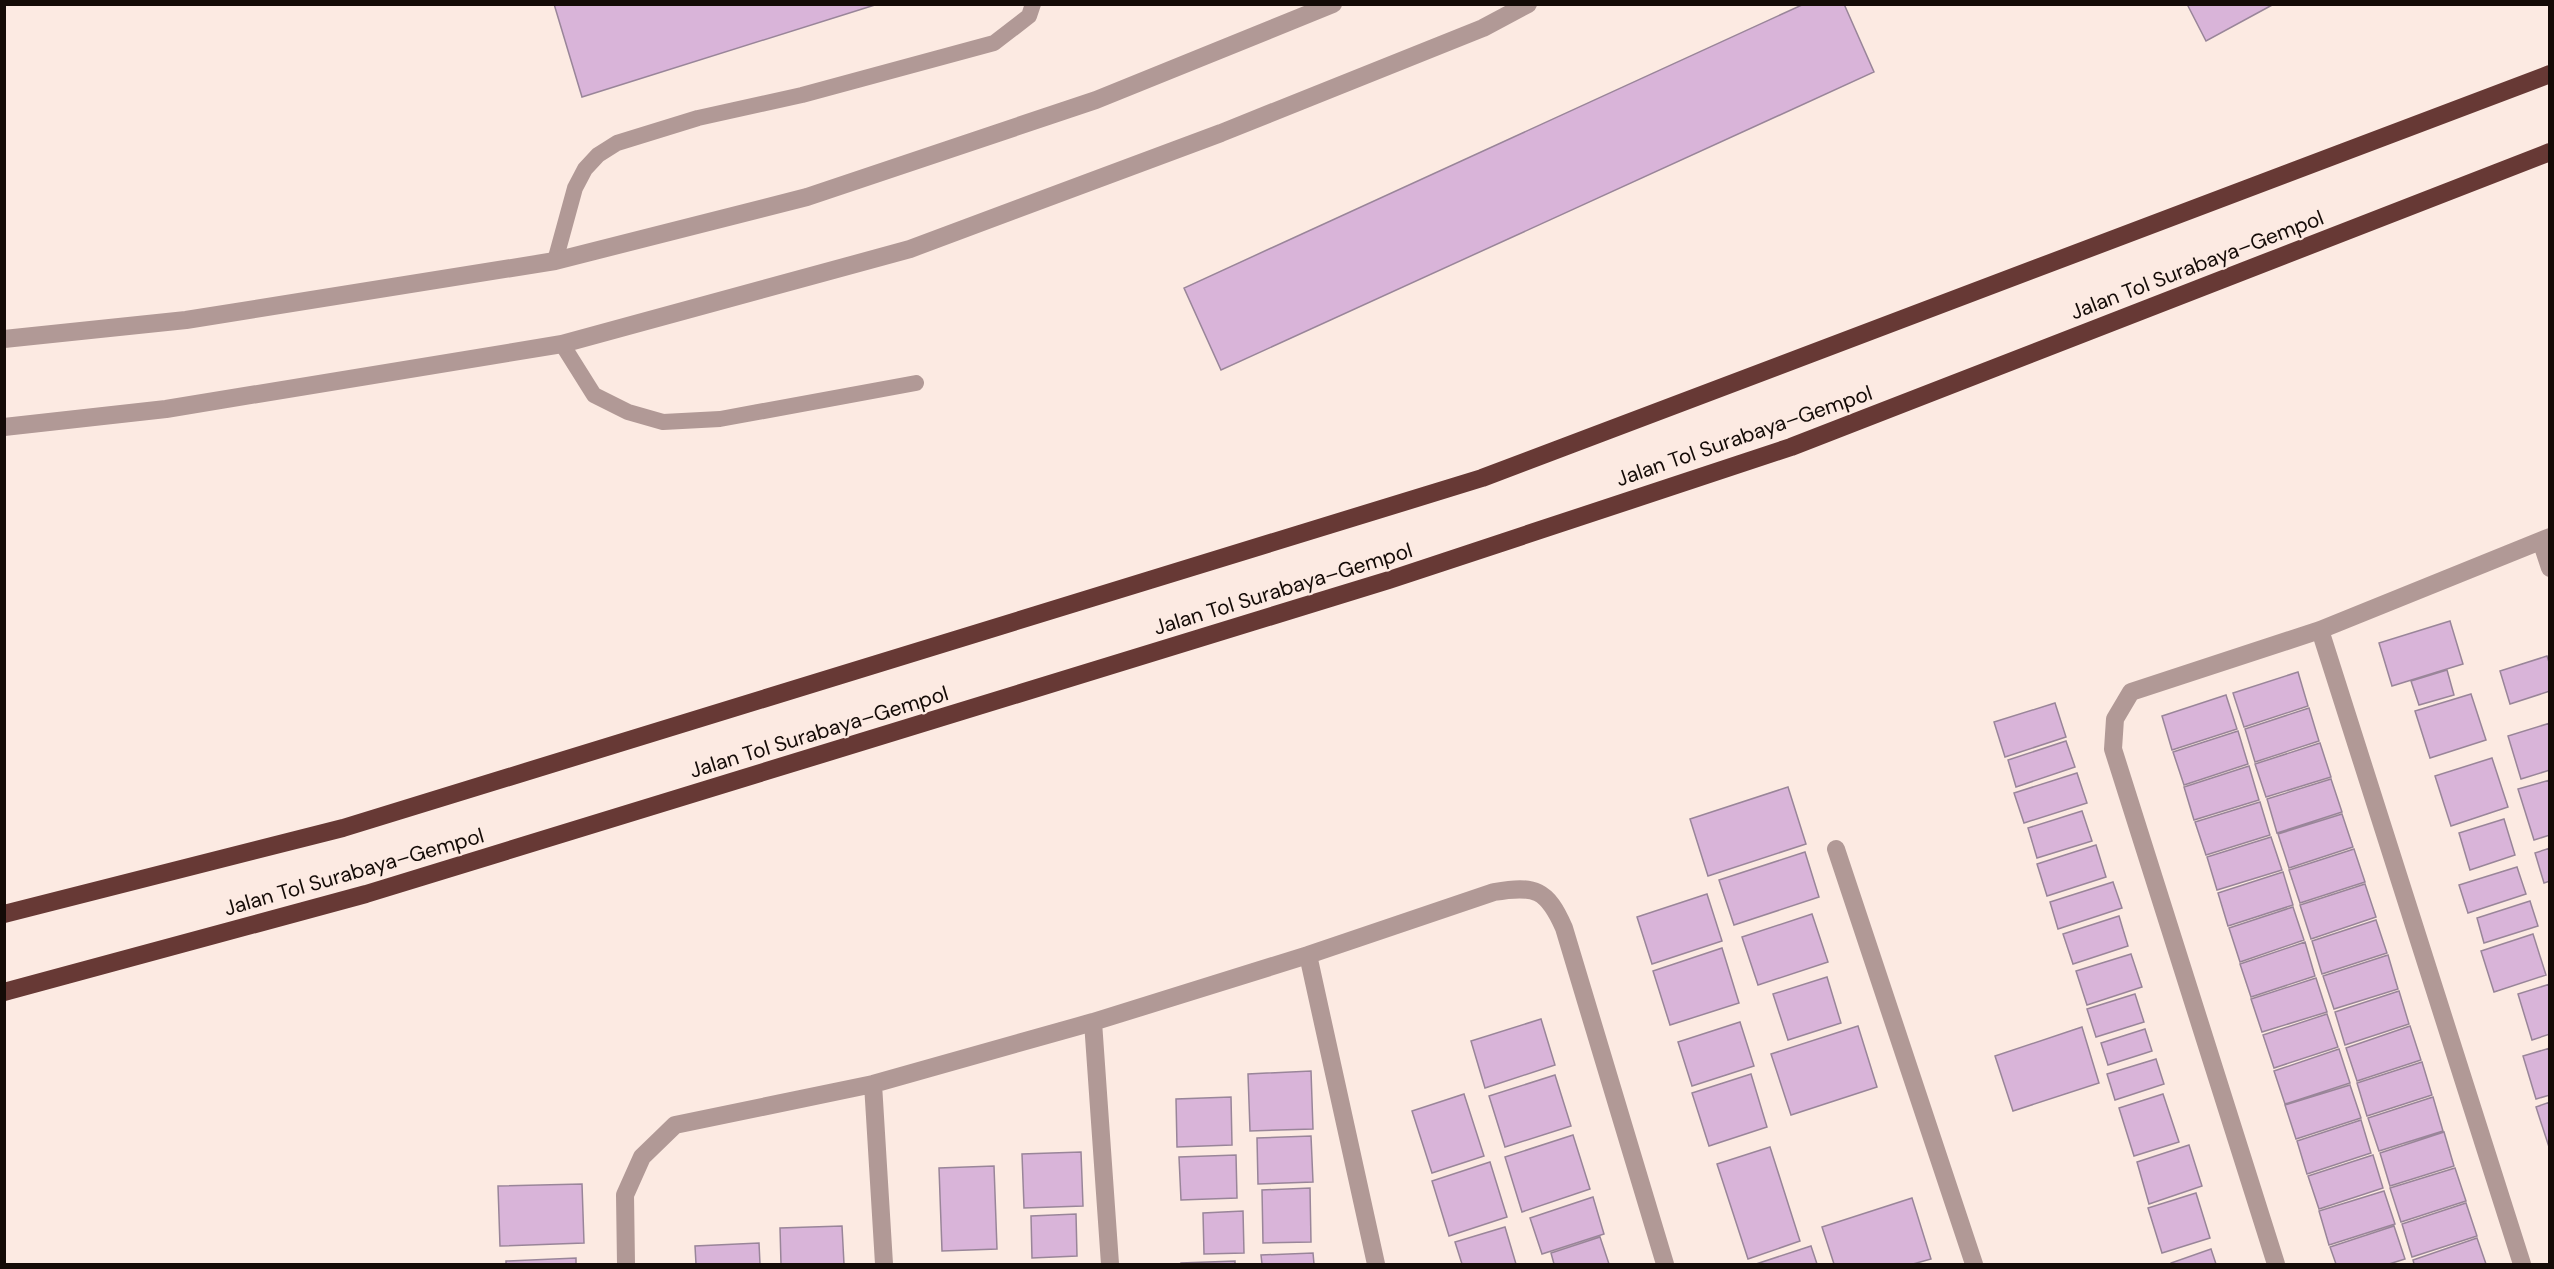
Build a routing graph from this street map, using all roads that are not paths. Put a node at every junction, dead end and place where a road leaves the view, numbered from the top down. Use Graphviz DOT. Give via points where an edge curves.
graph roads {
  1 [pos="1033,4"];
  2 [pos="1333,4"];
  3 [pos="1527,4"];
  4 [pos="2550,74"];
  5 [pos="2550,152"];
  6 [pos="555,261"];
  7 [pos="4,339"];
  8 [pos="562,344"];
  9 [pos="916,383"];
  10 [pos="4,427"];
  11 [pos="2545,539"];
  12 [pos="2550,568"];
  13 [pos="2320,630"];
  14 [pos="1836,849"];
  15 [pos="4,914"];
  16 [pos="1308,955"];
  17 [pos="4,992"];
  18 [pos="1093,1022"];
  19 [pos="873,1084"];
  20 [pos="626,1264"];
  21 [pos="884,1264"];
  22 [pos="1110,1264"];
  23 [pos="1376,1264"];
  24 [pos="1665,1264"];
  25 [pos="1974,1264"];
  26 [pos="2276,1264"];
  27 [pos="2522,1264"];
  1 -- 6 [label="lane" via="1029,16 994,44 698,118 618,143 585,169 575,188"];
  2 -- 6 [label="street" via="1096,100 819,194"];
  3 -- 8 [label="street" via="1483,28 1221,133 910,249"];
  4 -- 15 [label="highway" via="1482,478 343,828"];
  5 -- 17 [label="highway, Jalan Tol Surabaya–Gempol" via="1791,447 1411,573 366,894"];
  6 -- 7 [label="street" via="186,320"];
  8 -- 9 [label="lane" via="594,395 628,412 663,422 720,419"];
  8 -- 10 [label="street" via="166,409"];
  11 -- 12 [label="street"];
  11 -- 13 [label="street"];
  13 -- 26 [label="street" via="2131,692 2115,719 2113,748"];
  13 -- 27 [label="street"];
  14 -- 25 [label="street"];
  16 -- 18 [label="street"];
  16 -- 23 [label="street"];
  16 -- 24 [label="street" via="1494,892 1533,890 1553,903 1564,928"];
  18 -- 19 [label="street"];
  18 -- 22 [label="street"];
  19 -- 20 [label="street" via="675,1125 642,1157 625,1195"];
  19 -- 21 [label="street"];
}
